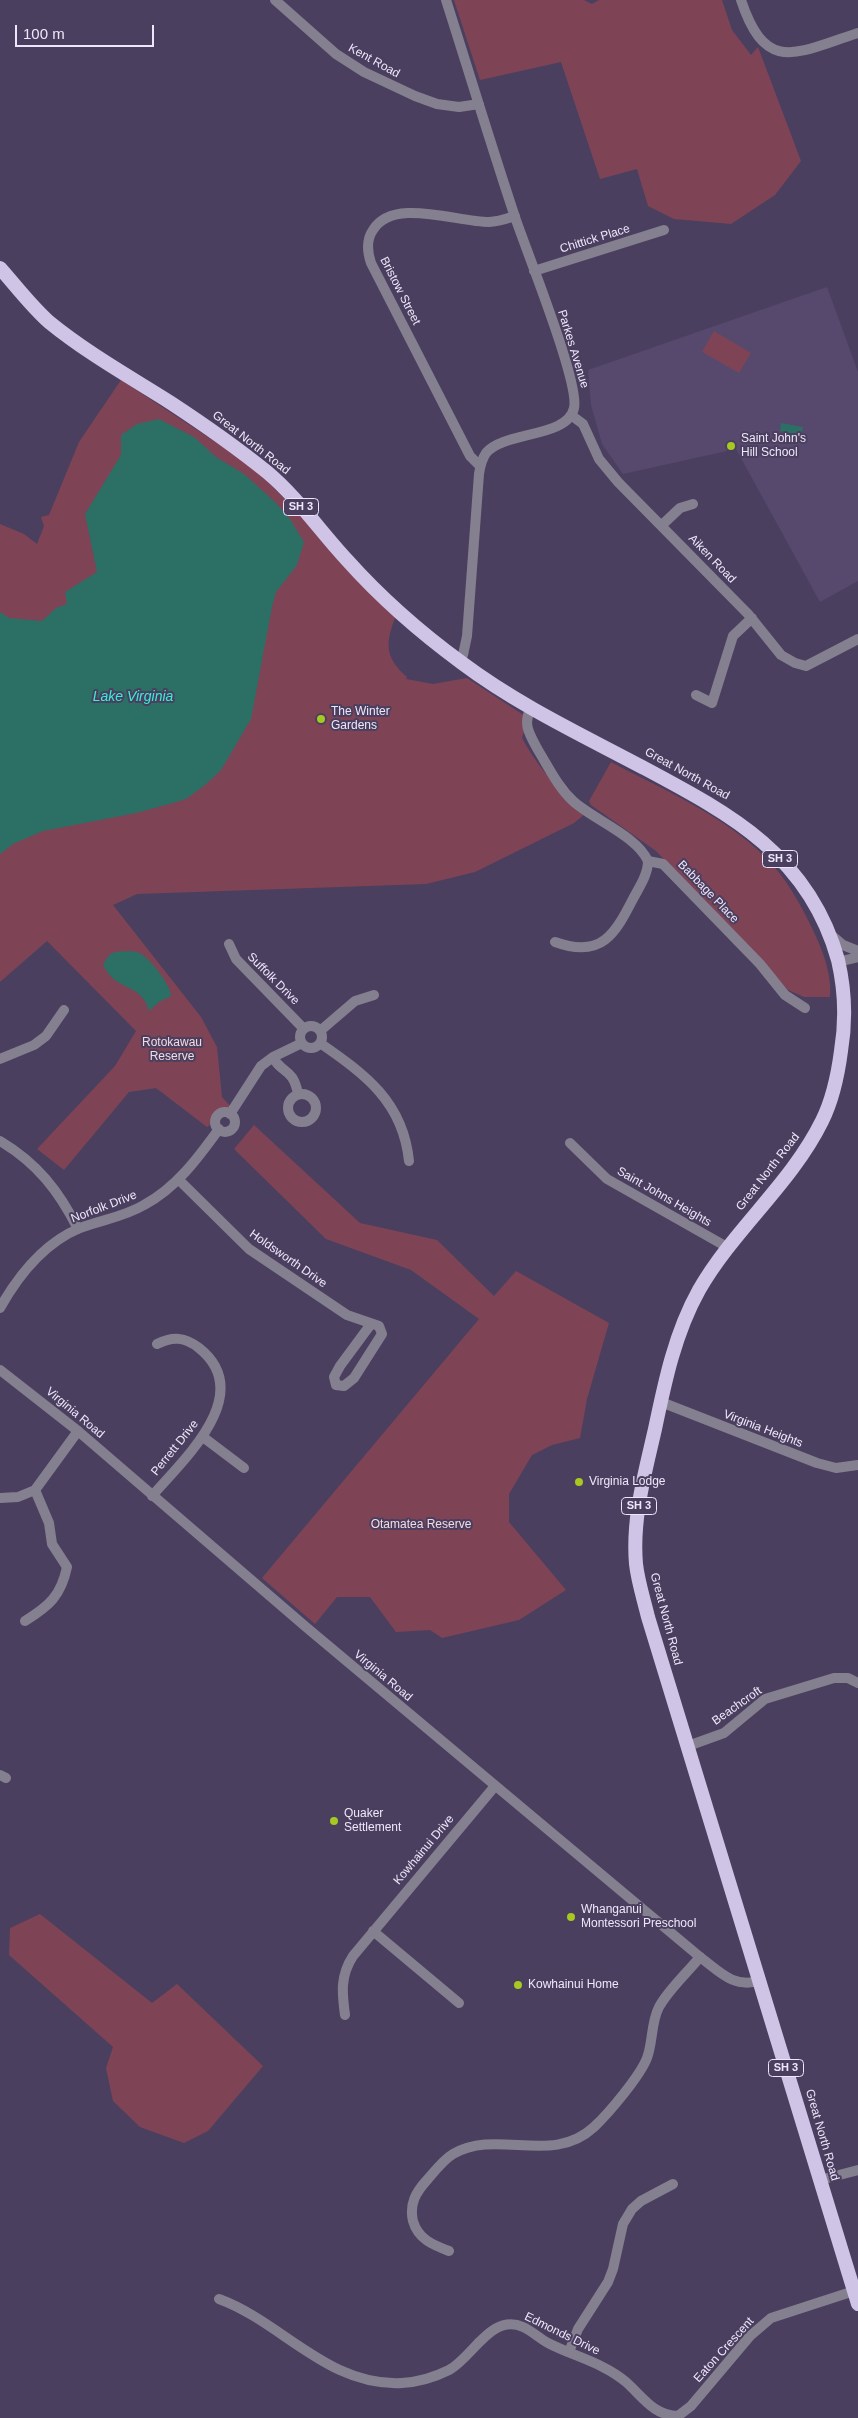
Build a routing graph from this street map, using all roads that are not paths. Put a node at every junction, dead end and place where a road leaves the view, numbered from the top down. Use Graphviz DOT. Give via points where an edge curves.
graph roads {
  1 [pos="275,0"];
  2 [pos="446,0"];
  3 [pos="742,0"];
  4 [pos="858,34"];
  5 [pos="480,104"];
  6 [pos="515,216"];
  7 [pos="664,230"];
  8 [pos="0,268"];
  9 [pos="534,271"];
  10 [pos="571,415"];
  11 [pos="480,466"];
  12 [pos="692,504"];
  13 [pos="662,525"];
  14 [pos="752,618"];
  15 [pos="858,639"];
  16 [pos="459,661"];
  17 [pos="696,695"];
  18 [pos="531,708"];
  19 [pos="648,861"];
  20 [pos="829,932"];
  21 [pos="556,942"];
  22 [pos="229,944"];
  23 [pos="858,952"];
  24 [pos="858,957"];
  25 [pos="838,962"];
  26 [pos="374,994"];
  27 [pos="805,1008"];
  28 [pos="64,1010"];
  29 [pos="304,1029"];
  30 [pos="320,1031"];
  31 [pos="302,1043"];
  32 [pos="320,1043"];
  33 [pos="273,1057"];
  34 [pos="0,1059"];
  35 [pos="298,1094"];
  36 [pos="0,1141"];
  37 [pos="570,1143"];
  38 [pos="409,1161"];
  39 [pos="178,1180"];
  40 [pos="78,1229"];
  41 [pos="727,1247"];
  42 [pos="4,1290"];
  43 [pos="0,1308"];
  44 [pos="371,1324"];
  45 [pos="364,1333"];
  46 [pos="157,1344"];
  47 [pos="374,1350"];
  48 [pos="0,1370"];
  49 [pos="661,1402"];
  50 [pos="78,1431"];
  51 [pos="203,1437"];
  52 [pos="858,1464"];
  53 [pos="244,1468"];
  54 [pos="35,1490"];
  55 [pos="152,1496"];
  56 [pos="0,1498"];
  57 [pos="25,1621"];
  58 [pos="858,1683"];
  59 [pos="688,1746"];
  60 [pos="494,1786"];
  61 [pos="373,1931"];
  62 [pos="700,1957"];
  63 [pos="759,1981"];
  64 [pos="459,2003"];
  65 [pos="345,2016"];
  66 [pos="858,2170"];
  67 [pos="820,2180"];
  68 [pos="674,2184"];
  69 [pos="449,2251"];
  70 [pos="856,2298"];
  71 [pos="219,2300"];
  72 [pos="569,2352"];
  73 [pos="678,2417"];
  1 -- 5 [label="street, Kent Road" via="336,54 364,72 436,104 459,107"];
  2 -- 5 [label="street, Parkes Avenue"];
  3 -- 4 [label="street" via="758,39 778,51 801,51"];
  5 -- 6 [label="street, Parkes Avenue"];
  6 -- 9 [label="street, Parkes Avenue"];
  6 -- 11 [label="street, Bristow Street" via="489,222 398,213 376,225 367,247 371,263 470,456"];
  7 -- 9 [label="street, Chittick Place"];
  8 -- 16 [label="highway, Great North Road / SH 3" via="55,327 194,419 273,477 365,579"];
  9 -- 10 [label="street, Parkes Avenue" via="572,386 575,402"];
  10 -- 11 [label="street" via="560,425 492,449 486,453"];
  10 -- 13 [label="street, Aiken Road" via="587,430 599,459 608,471"];
  11 -- 16 [label="street" via="468,629 466,646"];
  12 -- 13 [label="street" via="680,508"];
  13 -- 14 [label="street, Aiken Road"];
  14 -- 15 [label="street, Aiken Road" via="781,655 806,666"];
  14 -- 17 [label="street" via="733,636 712,703"];
  16 -- 18 [label="highway, Great North Road / SH 3"];
  18 -- 19 [label="street, Babbage Place" via="526,720 529,733 565,794 588,814 635,844"];
  18 -- 20 [label="highway, Great North Road / SH 3" via="711,804 752,832 792,871 809,894"];
  19 -- 21 [label="street" via="646,872 612,936 592,947"];
  19 -- 27 [label="street, Babbage Place" via="663,864 675,875 760,964 784,995"];
  20 -- 23 [label="street" via="842,945"];
  20 -- 25 [label="highway, Great North Road / SH 3"];
  22 -- 29 [label="street, Suffolk Drive" via="236,959"];
  24 -- 25 [label="street"];
  25 -- 41 [label="highway, Great North Road / SH 3" via="845,1010 844,1038 828,1106 794,1166"];
  26 -- 30 [label="street" via="356,1001"];
  28 -- 34 [label="street" via="46,1036 34,1045"];
  29 -- 30 [label="street" via="312,1026"];
  29 -- 31 [label="street" via="300,1037"];
  30 -- 32 [label="street"];
  31 -- 32 [label="street" via="313,1048"];
  31 -- 33 [label="street, Norfolk Drive"];
  32 -- 38 [label="street" via="345,1060 383,1094 405,1134"];
  33 -- 35 [label="street" via="291,1074"];
  33 -- 39 [label="street, Norfolk Drive" via="256,1072 230,1114 234,1119 233,1126 225,1131 219,1130"];
  36 -- 40 [label="street" via="16,1150 45,1176 66,1204"];
  37 -- 41 [label="street, Saint Johns Heights" via="608,1179"];
  39 -- 40 [label="street, Norfolk Drive" via="144,1206"];
  39 -- 44 [label="street, Holdsworth Drive" via="249,1249 346,1315"];
  40 -- 42 [label="street, Norfolk Drive" via="40,1254"];
  41 -- 49 [label="highway, Great North Road / SH 3" via="687,1313 671,1358"];
  42 -- 43 [label="street, Norfolk Drive"];
  44 -- 45 [label="street"];
  44 -- 47 [label="street" via="379,1326 382,1334"];
  45 -- 47 [label="street"];
  45 -- 47 [label="street" via="334,1377 336,1385 344,1386 354,1378"];
  46 -- 51 [label="street, Perrett Drive" via="169,1338 182,1339 204,1353 213,1366 219,1379 220,1393 218,1407"];
  48 -- 50 [label="street, Virginia Road"];
  49 -- 52 [label="street, Virginia Heights" via="817,1463 836,1468"];
  49 -- 59 [label="highway, Great North Road / SH 3" via="638,1511 636,1566 648,1617"];
  50 -- 54 [label="street"];
  50 -- 55 [label="street, Virginia Road"];
  51 -- 53 [label="street"];
  51 -- 55 [label="street, Perrett Drive"];
  54 -- 56 [label="street" via="18,1497"];
  54 -- 57 [label="street" via="52,1544 67,1567 63,1586 44,1610"];
  55 -- 60 [label="street, Virginia Road"];
  58 -- 59 [label="street, Beachcroft" via="848,1678 834,1678 765,1699 724,1733"];
  59 -- 63 [label="highway, Great North Road / SH 3"];
  60 -- 61 [label="street, Kowhainui Drive"];
  60 -- 62 [label="street, Virginia Road"];
  61 -- 64 [label="street"];
  61 -- 65 [label="street, Kowhainui Drive" via="343,1975"];
  62 -- 63 [label="street, Virginia Road" via="738,1983"];
  62 -- 69 [label="street" via="660,2007 647,2059 640,2072 583,2136 569,2144 553,2146 482,2145 466,2148 452,2154 419,2189 413,2198 412,2209 420,2235 431,2244"];
  63 -- 67 [label="highway, Great North Road / SH 3"];
  66 -- 67 [label="street"];
  67 -- 70 [label="highway, Great North Road / SH 3"];
  68 -- 72 [label="street" via="632,2209 624,2224 608,2282 578,2329"];
  70 -- 73 [label="street, Eaton Crescent" via="771,2318 750,2336"];
  71 -- 72 [label="street, Edmonds Drive" via="252,2315 320,2361 361,2378 381,2382 419,2380 450,2370 493,2330 503,2325 521,2326"];
  72 -- 73 [label="street, Edmonds Drive" via="624,2380 654,2410"];
}
